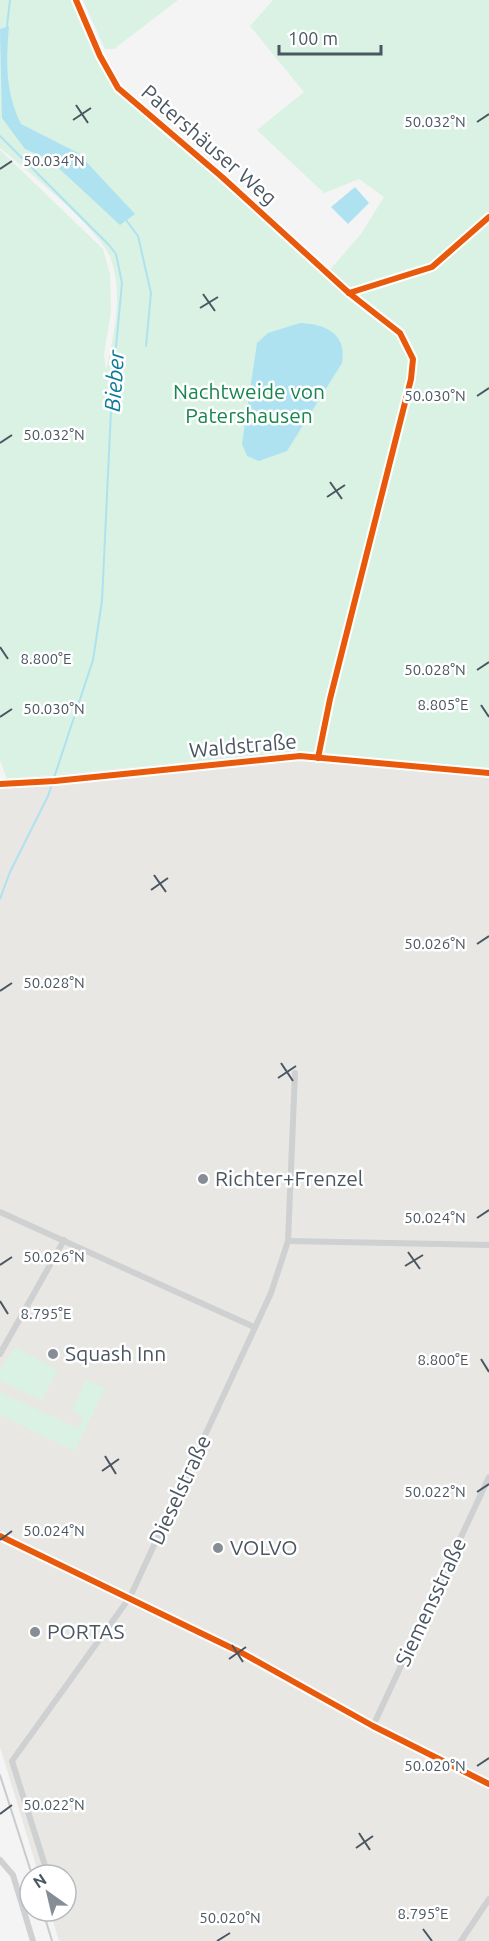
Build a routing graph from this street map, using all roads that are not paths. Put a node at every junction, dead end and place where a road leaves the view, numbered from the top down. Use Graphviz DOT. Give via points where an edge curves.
graph roads {
  1 [pos="76,0"];
  2 [pos="349,293"];
  3 [pos="489,773"];
  4 [pos="0,784"];
  5 [pos="295,1073"];
  6 [pos="0,1212"];
  7 [pos="64,1240"];
  8 [pos="288,1241"];
  9 [pos="489,1245"];
  10 [pos="255,1327"];
  11 [pos="0,1354"];
  12 [pos="489,1477"];
  13 [pos="0,1536"];
  14 [pos="130,1597"];
  15 [pos="373,1726"];
  16 [pos="489,1784"];
  17 [pos="0,1860"];
  18 [pos="44,1863"];
  19 [pos="489,1899"];
  20 [pos="33,1941"];
  21 [pos="461,1941"];
  1 -- 2 [label="street, Patershäuser Weg" via="118,87"];
  3 -- 4 [label="street, Waldstraße" via="300,756"];
  5 -- 8 [label="street, Dieselstraße"];
  6 -- 7 [label="street"];
  7 -- 10 [label="street"];
  7 -- 11 [label="street"];
  8 -- 9 [label="street"];
  8 -- 10 [label="street, Dieselstraße"];
  10 -- 14 [label="street, Dieselstraße"];
  12 -- 15 [label="street, Siemensstraße"];
  13 -- 14 [label="street"];
  14 -- 15 [label="street" via="242,1653"];
  14 -- 18 [label="street, Dieselstraße" via="12,1761"];
  15 -- 16 [label="street"];
  17 -- 20 [label="street" via="13,1875"];
  19 -- 21 [label="street"];
}
